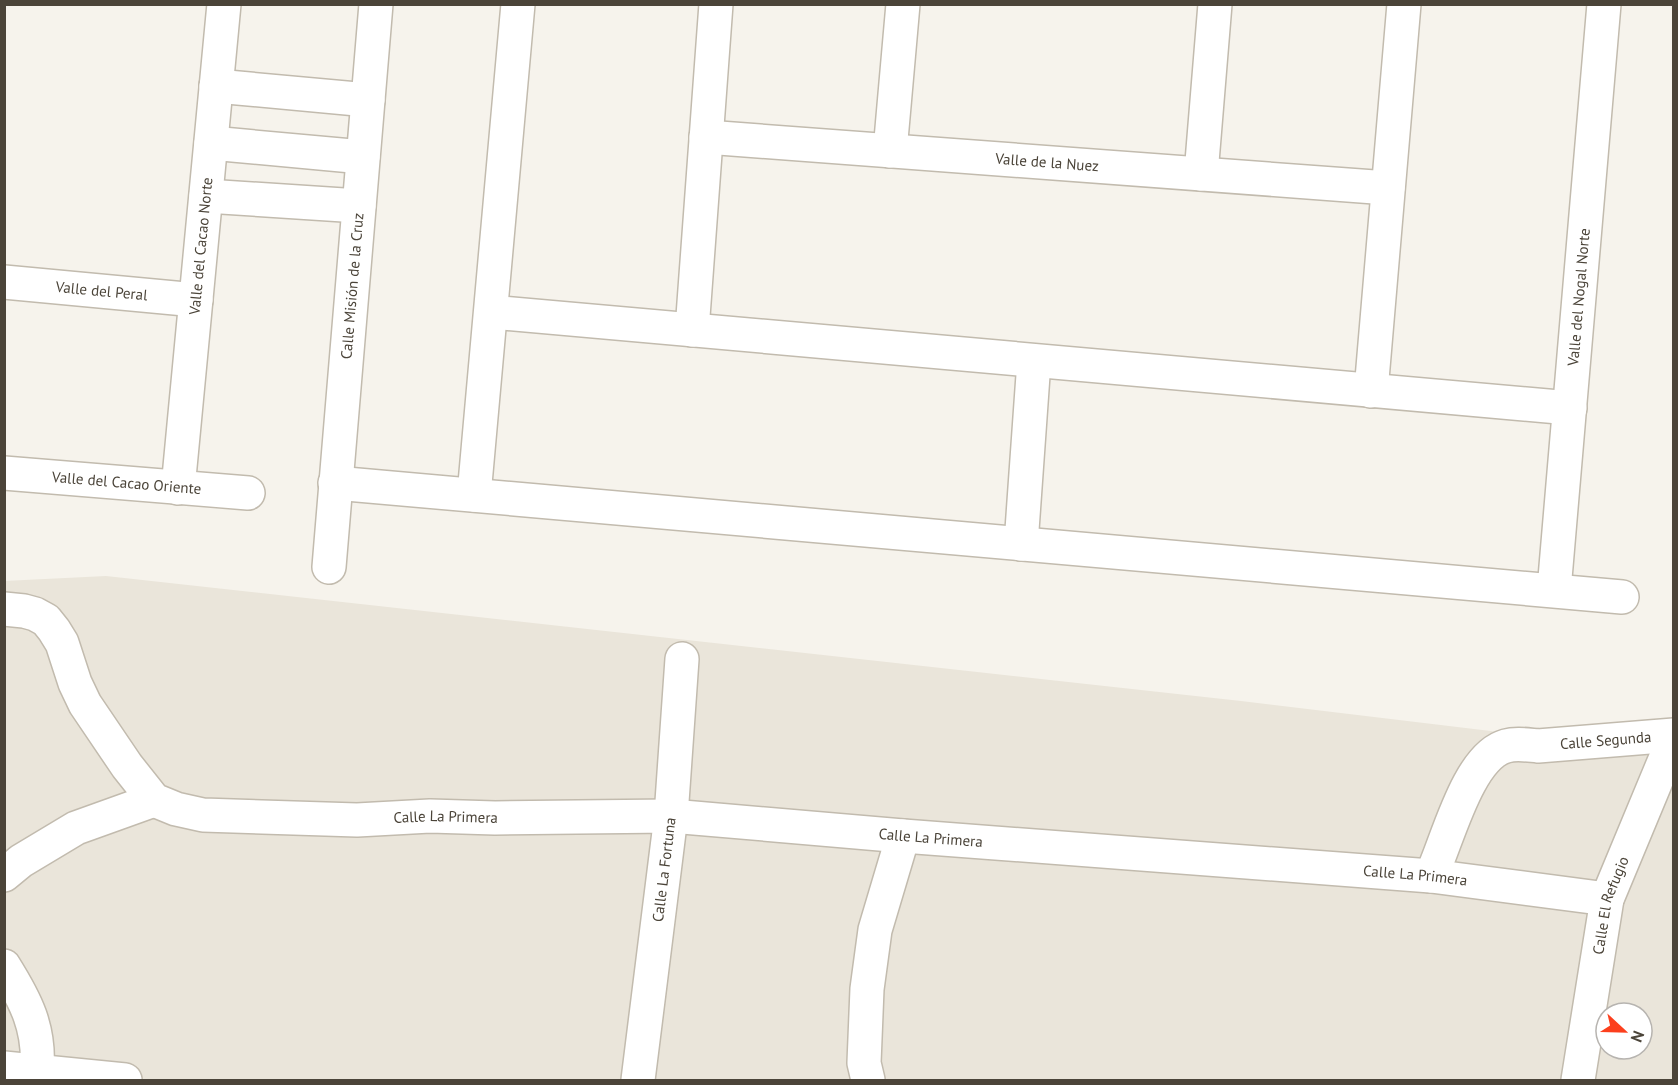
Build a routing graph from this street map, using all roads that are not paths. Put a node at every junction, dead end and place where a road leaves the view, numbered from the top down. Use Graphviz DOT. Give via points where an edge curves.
graph roads {
  1 [pos="224,4"];
  2 [pos="376,4"];
  3 [pos="518,4"];
  4 [pos="716,4"];
  5 [pos="903,4"];
  6 [pos="1215,4"];
  7 [pos="1404,4"];
  8 [pos="1604,4"];
  9 [pos="216,86"];
  10 [pos="368,100"];
  11 [pos="706,137"];
  12 [pos="211,143"];
  13 [pos="891,151"];
  14 [pos="363,157"];
  15 [pos="1201,174"];
  16 [pos="1388,188"];
  17 [pos="206,196"];
  18 [pos="359,206"];
  19 [pos="4,282"];
  20 [pos="196,300"];
  21 [pos="491,312"];
  22 [pos="692,330"];
  23 [pos="1034,361"];
  24 [pos="1371,391"];
  25 [pos="1570,408"];
  26 [pos="4,473"];
  27 [pos="335,483"];
  28 [pos="178,488"];
  29 [pos="248,493"];
  30 [pos="474,495"];
  31 [pos="1021,543"];
  32 [pos="329,567"];
  33 [pos="1554,590"];
  34 [pos="1622,597"];
  35 [pos="4,609"];
  36 [pos="682,659"];
  37 [pos="1674,737"];
  38 [pos="154,800"];
  39 [pos="671,816"];
  40 [pos="903,836"];
  41 [pos="4,875"];
  42 [pos="1431,876"];
  43 [pos="1607,900"];
  44 [pos="4,966"];
  45 [pos="4,1068"];
  46 [pos="37,1070"];
  47 [pos="125,1080"];
  48 [pos="638,1080"];
  49 [pos="868,1080"];
  50 [pos="1578,1080"];
  1 -- 9 [label="street, Valle del Cacao Norte"];
  2 -- 10 [label="street, Calle Misión de la Cruz"];
  3 -- 21 [label="street"];
  4 -- 11 [label="street"];
  5 -- 13 [label="street"];
  6 -- 15 [label="street"];
  7 -- 16 [label="street"];
  8 -- 25 [label="street, Valle del Nogal Norte"];
  9 -- 10 [label="street"];
  9 -- 12 [label="street, Valle del Cacao Norte"];
  10 -- 14 [label="street, Calle Misión de la Cruz"];
  11 -- 13 [label="street, Valle de la Nuez"];
  11 -- 22 [label="street"];
  12 -- 14 [label="street"];
  12 -- 17 [label="street, Valle del Cacao Norte"];
  13 -- 15 [label="street, Valle de la Nuez"];
  14 -- 18 [label="street, Calle Misión de la Cruz"];
  15 -- 16 [label="street, Valle de la Nuez"];
  16 -- 24 [label="street"];
  17 -- 18 [label="street"];
  17 -- 20 [label="street, Valle del Cacao Norte"];
  18 -- 27 [label="street, Calle Misión de la Cruz"];
  19 -- 20 [label="street, Valle del Peral"];
  20 -- 28 [label="street, Valle del Cacao Norte"];
  21 -- 22 [label="street"];
  21 -- 30 [label="street"];
  22 -- 23 [label="street"];
  23 -- 24 [label="street"];
  23 -- 31 [label="street"];
  24 -- 25 [label="street"];
  25 -- 33 [label="street, Valle del Nogal Norte"];
  26 -- 28 [label="street, Valle del Cacao Oriente"];
  27 -- 30 [label="street"];
  27 -- 32 [label="street, Calle Misión de la Cruz"];
  28 -- 29 [label="street, Valle del Cacao Oriente"];
  30 -- 31 [label="street"];
  31 -- 33 [label="street"];
  33 -- 34 [label="street"];
  35 -- 38 [label="street" via="35,614 54,630 85,704"];
  36 -- 39 [label="street, Calle La Fortuna"];
  37 -- 42 [label="street, Calle Segunda" via="1503,747 1473,775"];
  37 -- 43 [label="street, Calle El Refugio"];
  38 -- 39 [label="street, Calle La Primera" via="203,815 252,817 357,820 430,816"];
  38 -- 41 [label="street" via="76,828"];
  39 -- 40 [label="street, Calle La Primera"];
  39 -- 48 [label="street, Calle La Fortuna"];
  40 -- 42 [label="street, Calle La Primera"];
  40 -- 49 [label="street" via="875,930 867,989 864,1063"];
  42 -- 43 [label="street, Calle La Primera"];
  43 -- 50 [label="street, Calle El Refugio"];
  44 -- 46 [label="street" via="34,1023"];
  45 -- 46 [label="street"];
  46 -- 47 [label="street"];
}
